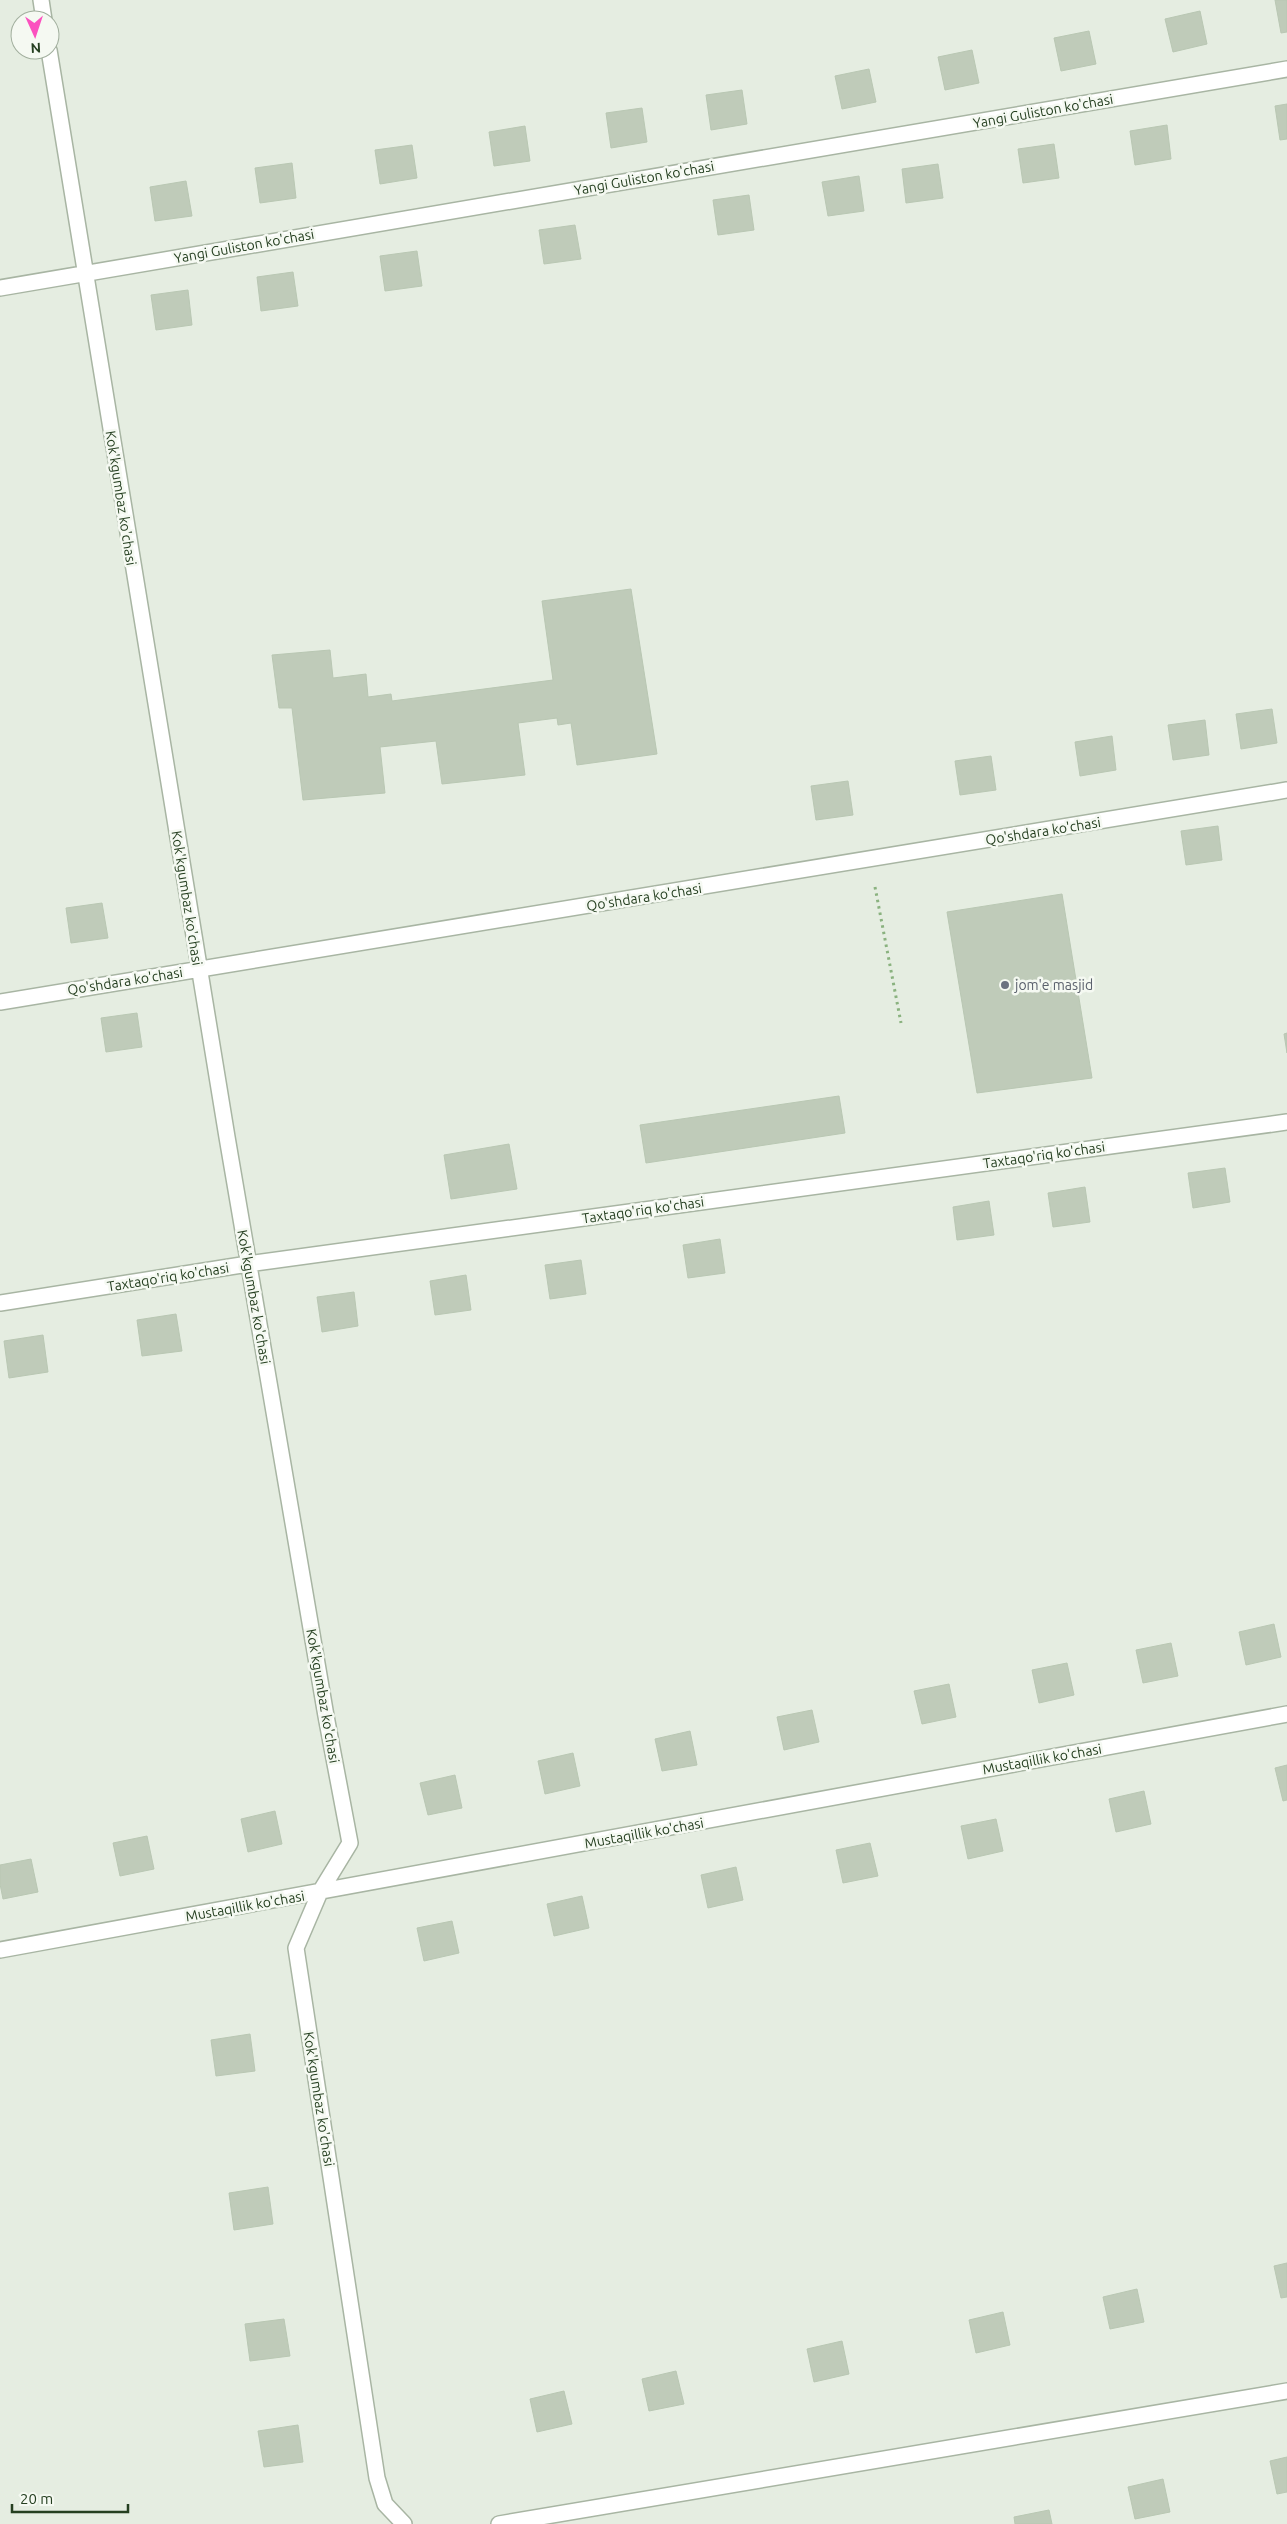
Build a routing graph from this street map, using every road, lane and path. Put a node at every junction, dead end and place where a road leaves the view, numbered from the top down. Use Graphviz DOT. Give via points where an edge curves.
graph roads {
  1 [pos="51,60"];
  2 [pos="1287,69"];
  3 [pos="85,274"];
  4 [pos="0,288"];
  5 [pos="1287,790"];
  6 [pos="870,859"];
  7 [pos="199,970"];
  8 [pos="0,1002"];
  9 [pos="900,1023"];
  10 [pos="1287,1122"];
  11 [pos="248,1264"];
  12 [pos="0,1303"];
  13 [pos="1287,1714"];
  14 [pos="320,1892"];
  15 [pos="0,1950"];
  16 [pos="1287,2391"];
  17 [pos="404,2524"];
  18 [pos="499,2524"];
  1 -- 3 [label="street, Kok'kgumbaz ko'chasi"];
  2 -- 3 [label="street, Yangi Guliston ko'chasi"];
  3 -- 4 [label="street, Yangi Guliston ko'chasi"];
  3 -- 7 [label="street, Kok'kgumbaz ko'chasi"];
  5 -- 6 [label="street, Qo'shdara ko'chasi"];
  6 -- 7 [label="street, Qo'shdara ko'chasi"];
  6 -- 9 [label="path"];
  7 -- 8 [label="street, Qo'shdara ko'chasi"];
  7 -- 11 [label="street, Kok'kgumbaz ko'chasi"];
  10 -- 11 [label="street, Taxtaqo'riq ko'chasi"];
  11 -- 12 [label="street, Taxtaqo'riq ko'chasi"];
  11 -- 14 [label="street, Kok'kgumbaz ko'chasi" via="350,1842"];
  13 -- 14 [label="street, Mustaqillik ko'chasi"];
  14 -- 15 [label="street, Mustaqillik ko'chasi"];
  14 -- 17 [label="street, Kok'kgumbaz ko'chasi" via="296,1948 377,2478 385,2504"];
  16 -- 18 [label="street"];
}
